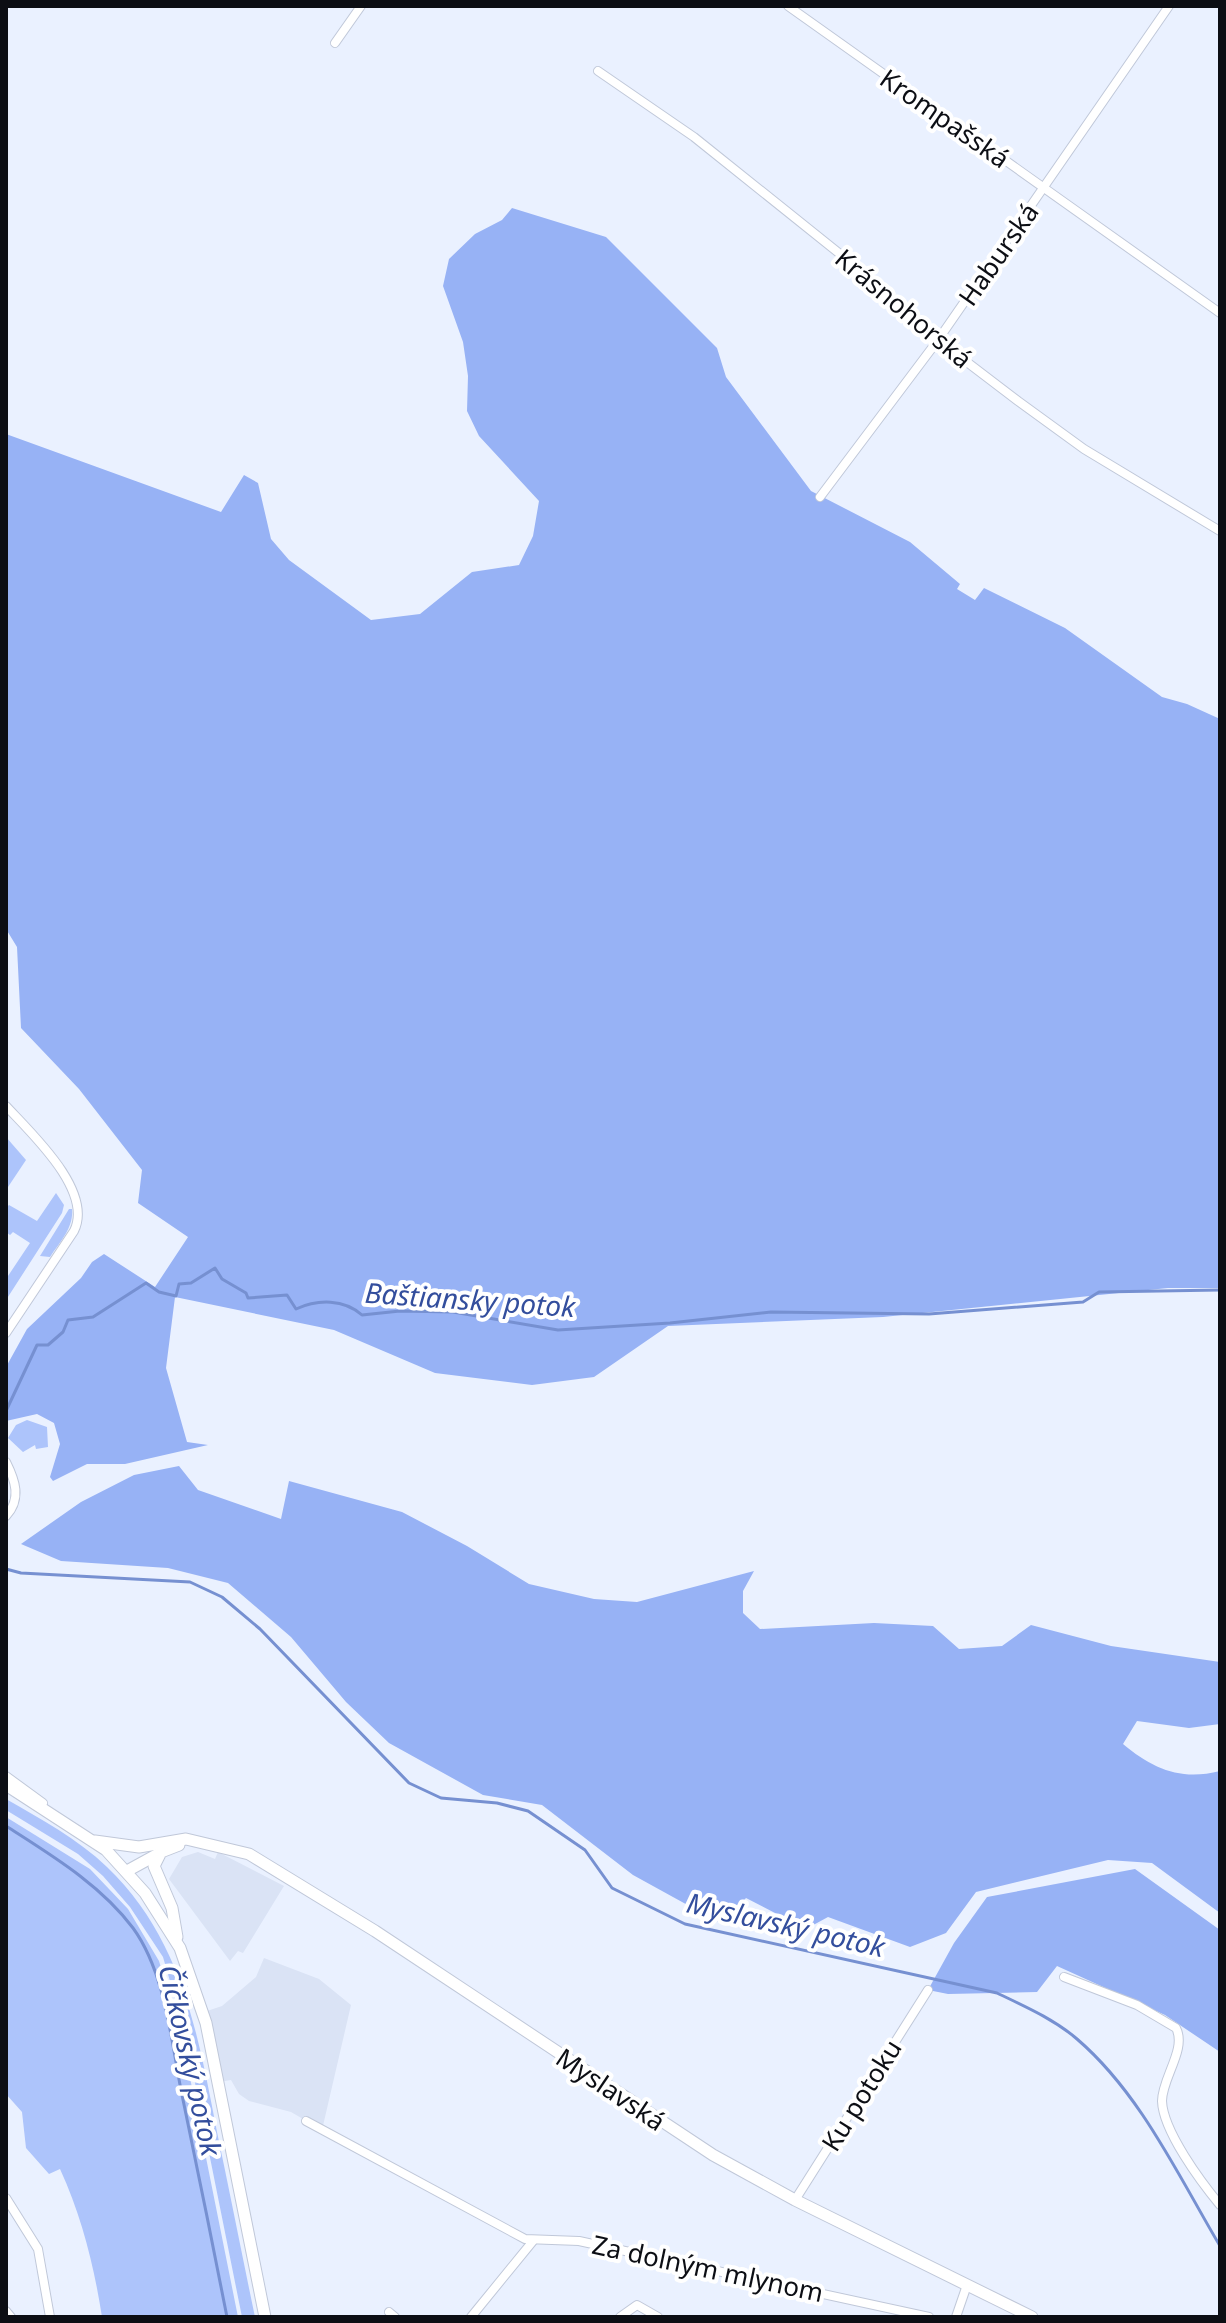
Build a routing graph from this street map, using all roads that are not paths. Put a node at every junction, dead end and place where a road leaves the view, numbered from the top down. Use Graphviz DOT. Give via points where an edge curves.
graph roads {
  1 [pos="361,6"];
  2 [pos="788,6"];
  3 [pos="1169,6"];
  4 [pos="335,43"];
  5 [pos="598,71"];
  6 [pos="1044,188"];
  7 [pos="1220,313"];
  8 [pos="938,340"];
  9 [pos="820,497"];
  10 [pos="1220,531"];
  11 [pos="6,1106"];
  12 [pos="6,1333"];
  13 [pos="6,1462"];
  14 [pos="6,1516"];
  15 [pos="6,1776"];
  16 [pos="6,1785"];
  17 [pos="72,1825"];
  18 [pos="95,1841"];
  19 [pos="203,1842"];
  20 [pos="161,1852"];
  21 [pos="127,1871"];
  22 [pos="180,1948"];
  23 [pos="1064,1977"];
  24 [pos="928,1990"];
  25 [pos="306,2121"];
  26 [pos="6,2198"];
  27 [pos="795,2200"];
  28 [pos="1220,2205"];
  29 [pos="533,2241"];
  30 [pos="967,2285"];
  31 [pos="6,2311"];
  32 [pos="11,2317"];
  33 [pos="50,2317"];
  34 [pos="265,2317"];
  35 [pos="471,2317"];
  36 [pos="620,2317"];
  37 [pos="658,2317"];
  38 [pos="929,2317"];
  39 [pos="956,2317"];
  40 [pos="1032,2317"];
  1 -- 4 [label="street"];
  2 -- 6 [label="street, Krompašská"];
  3 -- 6 [label="street, Haburská"];
  5 -- 8 [label="street, Krásnohorská" via="694,137"];
  6 -- 7 [label="street, Krompašská"];
  6 -- 8 [label="street, Haburská"];
  8 -- 9 [label="street, Haburská"];
  8 -- 10 [label="street, Krásnohorská" via="1084,449"];
  11 -- 12 [label="street" via="65,1176 78,1213 74,1231"];
  13 -- 14 [label="street" via="16,1487"];
  15 -- 17 [label="street"];
  16 -- 17 [label="street, Myslavská"];
  17 -- 18 [label="street, Myslavská"];
  18 -- 19 [label="street, Myslavská" via="135,1847 179,1839"];
  18 -- 21 [label="street"];
  19 -- 20 [label="street, Myslavská"];
  19 -- 27 [label="street, Myslavská" via="249,1854 289,1877 681,2135"];
  20 -- 21 [label="street, Myslavská"];
  20 -- 22 [label="street" via="155,1872 172,1908"];
  21 -- 22 [label="street"];
  22 -- 34 [label="street" via="209,2035"];
  23 -- 28 [label="street" via="1137,2005 1176,2028 1179,2038 1163,2094 1164,2111 1187,2159"];
  24 -- 27 [label="street, Ku potoku"];
  25 -- 29 [label="street, Za dolným mlynom" via="467,2211"];
  26 -- 33 [label="street" via="38,2249"];
  27 -- 30 [label="street, Myslavská"];
  29 -- 35 [label="street"];
  29 -- 38 [label="street, Za dolným mlynom" via="573,2240"];
  30 -- 39 [label="street"];
  30 -- 40 [label="street, Myslavská"];
  31 -- 32 [label="street"];
  36 -- 37 [label="street" via="637,2305"];
}
